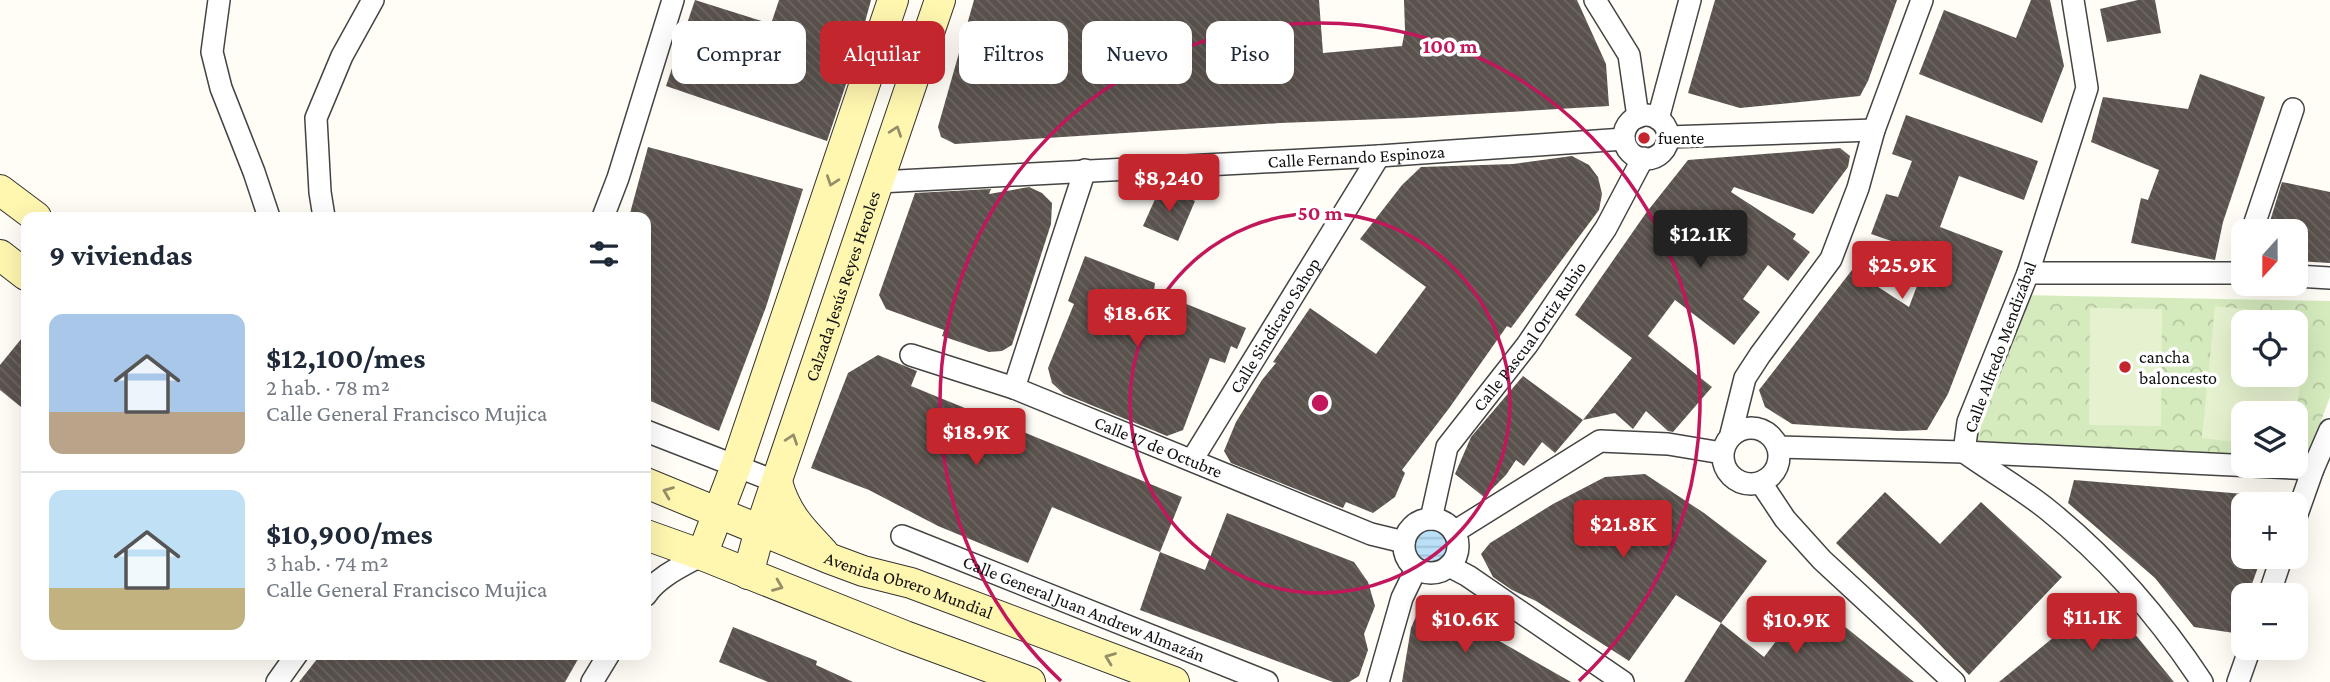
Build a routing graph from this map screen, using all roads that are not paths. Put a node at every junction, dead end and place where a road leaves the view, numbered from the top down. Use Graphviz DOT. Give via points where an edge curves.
graph roads {
  1 [pos="219,0"];
  2 [pos="373,0"];
  3 [pos="673,0"];
  4 [pos="893,0"];
  5 [pos="940,0"];
  6 [pos="1595,0"];
  7 [pos="1690,0"];
  8 [pos="1922,0"];
  9 [pos="2073,0"];
  10 [pos="2293,109"];
  11 [pos="1655,124"];
  12 [pos="1874,130"];
  13 [pos="1624,139"];
  14 [pos="1379,156"];
  15 [pos="1643,158"];
  16 [pos="1085,170"];
  17 [pos="879,182"];
  18 [pos="0,190"];
  19 [pos="29,212"];
  20 [pos="267,212"];
  21 [pos="323,212"];
  22 [pos="605,212"];
  23 [pos="2256,219"];
  24 [pos="0,255"];
  25 [pos="2231,268"];
  26 [pos="21,271"];
  27 [pos="2028,273"];
  28 [pos="2308,277"];
  29 [pos="2330,278"];
  30 [pos="911,355"];
  31 [pos="1014,388"];
  32 [pos="2330,430"];
  33 [pos="651,433"];
  34 [pos="1727,444"];
  35 [pos="1778,447"];
  36 [pos="1964,453"];
  37 [pos="1192,460"];
  38 [pos="736,466"];
  39 [pos="2313,469"];
  40 [pos="777,482"];
  41 [pos="1761,483"];
  42 [pos="651,485"];
  43 [pos="2305,492"];
  44 [pos="720,513"];
  45 [pos="1431,519"];
  46 [pos="760,530"];
  47 [pos="1454,532"];
  48 [pos="902,536"];
  49 [pos="651,537"];
  50 [pos="1404,542"];
  51 [pos="702,555"];
  52 [pos="828,558"];
  53 [pos="1449,566"];
  54 [pos="1416,569"];
  55 [pos="748,574"];
  56 [pos="651,588"];
  57 [pos="293,660"];
  58 [pos="605,660"];
  59 [pos="2246,660"];
  60 [pos="277,682"];
  61 [pos="592,682"];
  62 [pos="1030,682"];
  63 [pos="1174,682"];
  64 [pos="1267,682"];
  65 [pos="1378,682"];
  66 [pos="1623,682"];
  67 [pos="1954,682"];
  68 [pos="2202,682"];
  69 [pos="2238,682"];
  1 -- 20 [label="street" via="212,52"];
  2 -- 21 [label="street" via="342,56 316,118"];
  3 -- 22 [label="street"];
  4 -- 38 [label="street, one-way"];
  17 -- 5 [label="street, Calzada Jesús Reyes Heroles, one-way"];
  6 -- 11 [label="street" via="1629,55"];
  7 -- 11 [label="street"];
  8 -- 12 [label="street"];
  9 -- 27 [label="street, Calle Alfredo Mendizábal" via="2087,88"];
  10 -- 23 [label="street"];
  11 -- 12 [label="street"];
  11 -- 13 [label="street" via="1627,125"];
  11 -- 15 [label="street" via="1666,145 1657,155"];
  12 -- 34 [label="street" via="1831,259 1745,378"];
  13 -- 14 [label="street, Calle Fernando Espinoza"];
  13 -- 15 [label="street" via="1630,152"];
  14 -- 16 [label="street, Calle Fernando Espinoza"];
  14 -- 37 [label="street, Calle Sindicato Sahop"];
  15 -- 45 [label="street, Calle Pascual Ortiz Rubio" via="1606,228 1527,345 1447,447"];
  16 -- 17 [label="street, Calle Fernando Espinoza"];
  16 -- 31 [label="street"];
  40 -- 17 [label="street, Calzada Jesús Reyes Heroles, one-way"];
  18 -- 19 [label="street"];
  24 -- 26 [label="street"];
  25 -- 27 [label="street"];
  27 -- 36 [label="street, Calle Alfredo Mendizábal" via="1968,422"];
  28 -- 29 [label="street"];
  30 -- 31 [label="street, Calle 17 de Octubre"];
  31 -- 37 [label="street, Calle 17 de Octubre"];
  32 -- 39 [label="street"];
  33 -- 38 [label="street"];
  34 -- 35 [label="street" via="1749,427 1767,432"];
  34 -- 41 [label="street" via="1723,463 1733,478 1751,485"];
  34 -- 47 [label="street" via="1600,441"];
  35 -- 36 [label="street"];
  35 -- 41 [label="street" via="1778,465"];
  36 -- 39 [label="street"];
  36 -- 68 [label="street, Calle Alfredo Mendizábal" via="2047,510 2116,571"];
  37 -- 50 [label="street, Calle 17 de Octubre" via="1371,534"];
  38 -- 40 [label="street"];
  38 -- 44 [label="street"];
  39 -- 43 [label="street"];
  40 -- 46 [label="street, Calzada Jesús Reyes Heroles"];
  40 -- 52 [label="street" via="793,520"];
  41 -- 67 [label="street" via="1785,519 1822,560"];
  44 -- 42 [label="street, Avenida Obrero Mundial, one-way"];
  44 -- 46 [label="street, Avenida Obrero Mundial"];
  44 -- 51 [label="street"];
  45 -- 47 [label="street"];
  45 -- 50 [label="street" via="1414,525"];
  46 -- 52 [label="street, Avenida Obrero Mundial"];
  46 -- 55 [label="street, Calzada Jesús Reyes Heroles"];
  47 -- 53 [label="street" via="1458,550"];
  48 -- 64 [label="street, Calle General Juan Andrew Almazán"];
  49 -- 51 [label="street"];
  50 -- 54 [label="street" via="1405,555"];
  51 -- 55 [label="street"];
  51 -- 56 [label="street"];
  63 -- 52 [label="street, Avenida Obrero Mundial, one-way" via="911,583"];
  53 -- 54 [label="street" via="1433,573"];
  53 -- 66 [label="street"];
  54 -- 65 [label="street" via="1402,598"];
  55 -- 62 [label="street, one-way"];
  57 -- 60 [label="street"];
  58 -- 61 [label="street"];
  59 -- 69 [label="street"];
}
